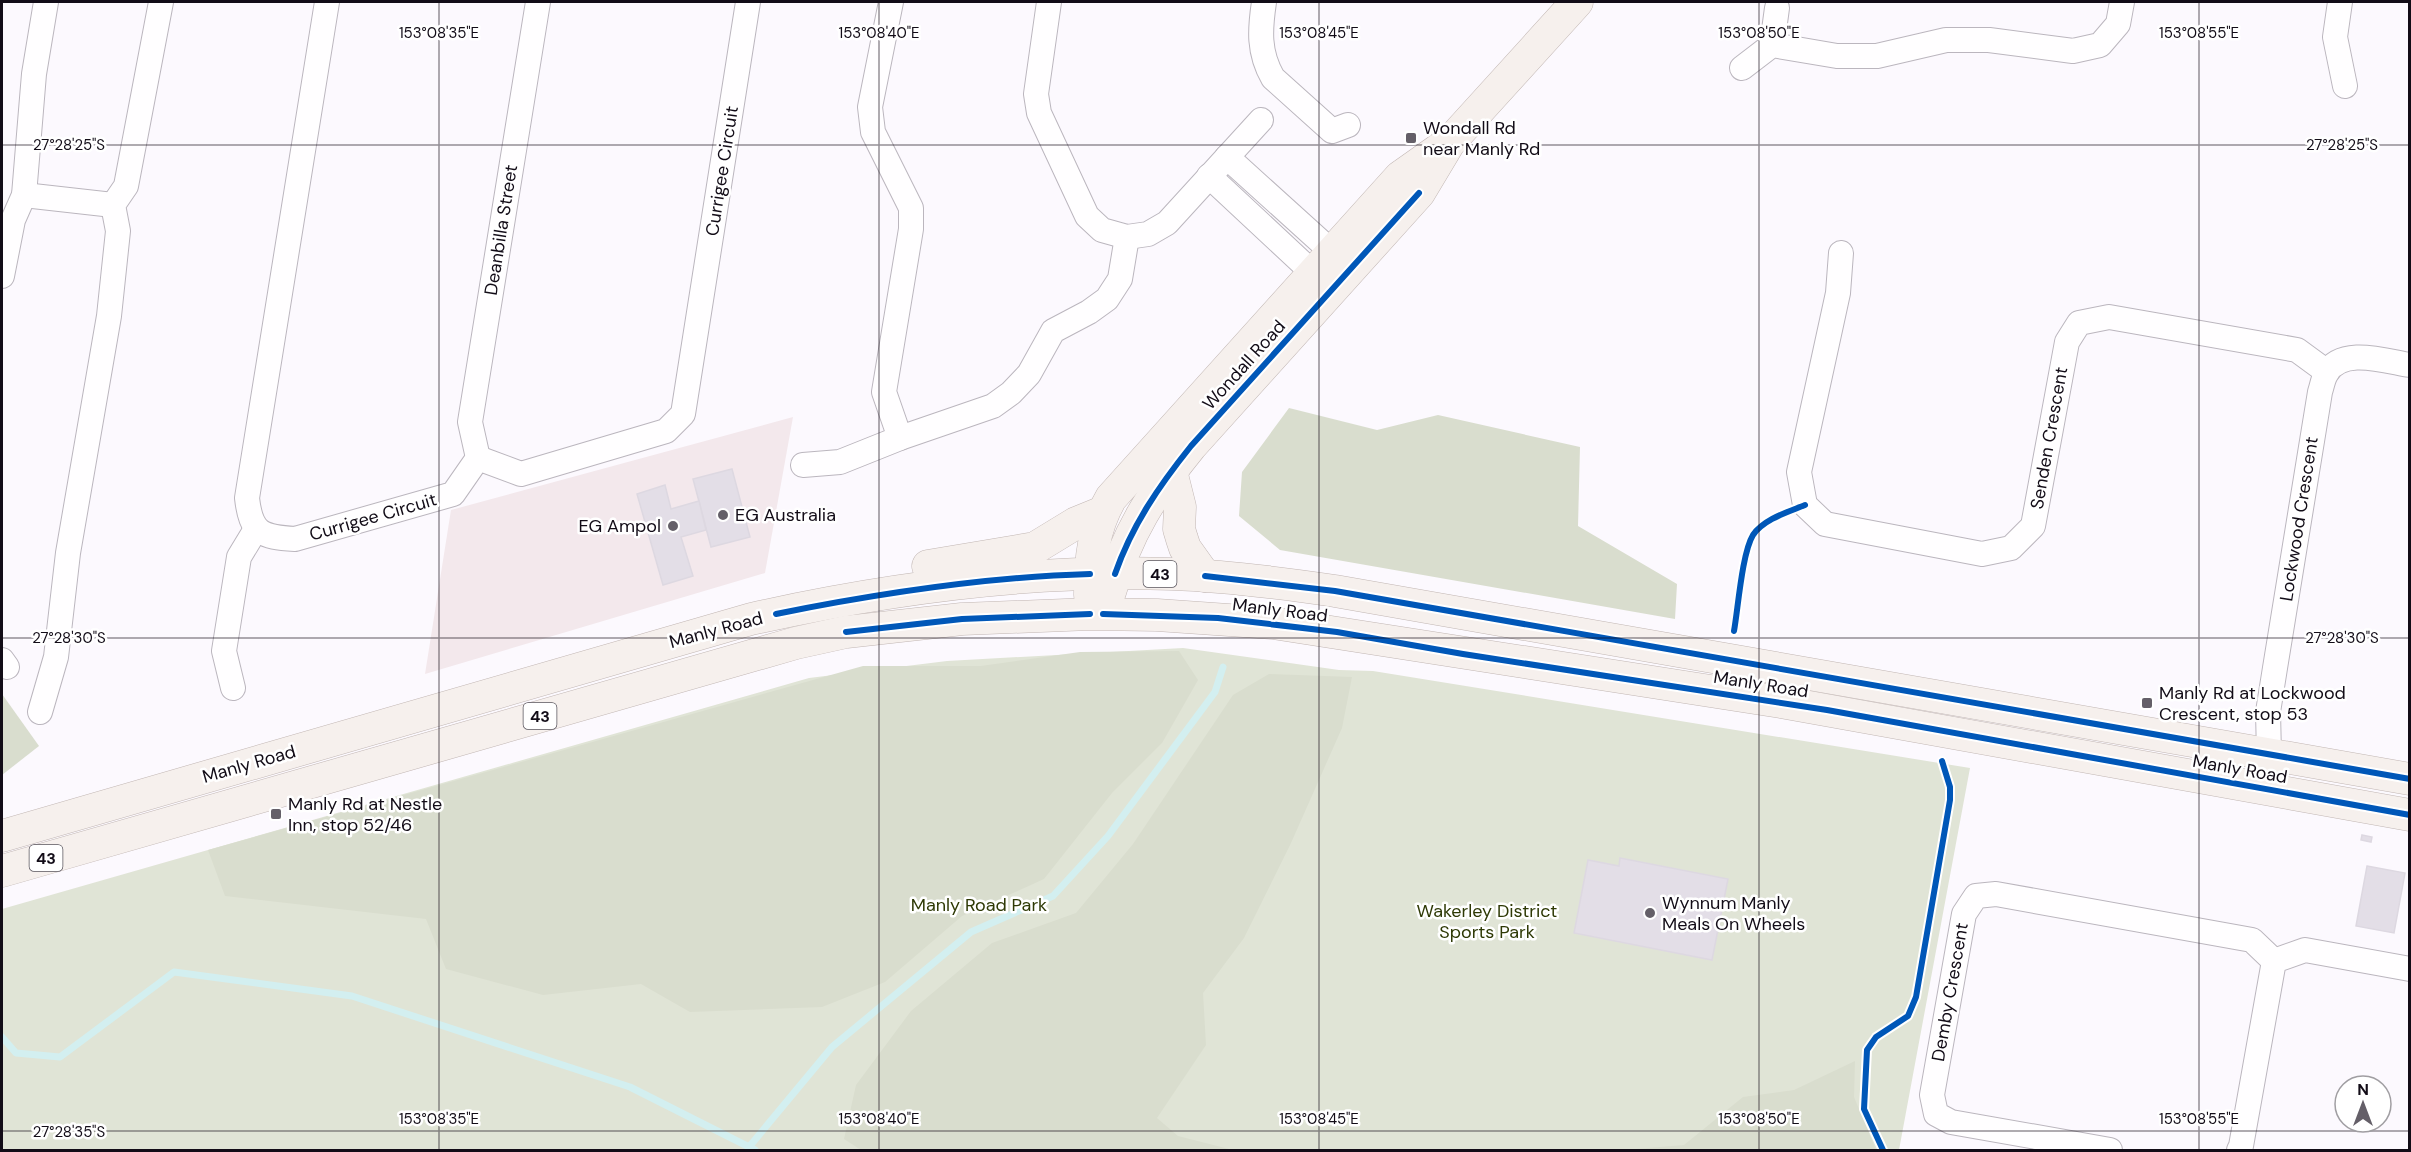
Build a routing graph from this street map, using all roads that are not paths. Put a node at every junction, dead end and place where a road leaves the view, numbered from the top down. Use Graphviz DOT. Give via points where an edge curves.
graph roads {
  1 [pos="46,2"];
  2 [pos="161,2"];
  3 [pos="327,2"];
  4 [pos="538,2"];
  5 [pos="748,2"];
  6 [pos="891,2"];
  7 [pos="1049,2"];
  8 [pos="1264,2"];
  9 [pos="1577,2"];
  10 [pos="2122,2"];
  11 [pos="2340,2"];
  12 [pos="1777,8"];
  13 [pos="1772,45"];
  14 [pos="1742,68"];
  15 [pos="2345,86"];
  16 [pos="1261,120"];
  17 [pos="1348,125"];
  18 [pos="1449,143"];
  19 [pos="1227,157"];
  20 [pos="1209,176"];
  21 [pos="24,195"];
  22 [pos="113,205"];
  23 [pos="1127,237"];
  24 [pos="1841,253"];
  25 [pos="1323,262"];
  26 [pos="2,276"];
  27 [pos="2409,365"];
  28 [pos="2327,372"];
  29 [pos="900,438"];
  30 [pos="478,458"];
  31 [pos="803,465"];
  32 [pos="1171,471"];
  33 [pos="1102,512"];
  34 [pos="256,529"];
  35 [pos="1103,574"];
  36 [pos="1206,576"];
  37 [pos="776,614"];
  38 [pos="1097,614"];
  39 [pos="233,688"];
  40 [pos="40,712"];
  41 [pos="2269,754"];
  42 [pos="2409,779"];
  43 [pos="2409,815"];
  44 [pos="2,836"];
  45 [pos="2,871"];
  46 [pos="2274,961"];
  47 [pos="2409,969"];
  48 [pos="2110,1150"];
  49 [pos="2239,1150"];
  1 -- 21 [label="street" via="34,74"];
  2 -- 22 [label="street" via="126,186"];
  3 -- 34 [label="street" via="248,498 249,517"];
  4 -- 30 [label="street, Deanbilla Street" via="470,422"];
  5 -- 30 [label="street, Currigee Circuit" via="683,414 666,431 520,474"];
  6 -- 29 [label="street" via="870,107 873,132 912,208 912,229 884,392"];
  7 -- 23 [label="street" via="1036,94 1039,113 1087,216 1102,230"];
  8 -- 17 [label="street" via="1259,32 1273,78 1332,131"];
  9 -- 18 [label="main road, Wondall Road"];
  10 -- 13 [label="street" via="2118,24 2100,45 2073,51 1989,40 1946,40 1877,56 1837,56"];
  11 -- 15 [label="street" via="2335,37"];
  12 -- 13 [label="street"];
  13 -- 14 [label="street"];
  16 -- 19 [label="street"];
  18 -- 25 [label="main road, Wondall Road" via="1400,177"];
  18 -- 32 [label="main road, Wondall Road" via="1419,193"];
  19 -- 20 [label="street"];
  19 -- 25 [label="street"];
  20 -- 23 [label="street" via="1167,223 1148,234"];
  20 -- 25 [label="street"];
  21 -- 22 [label="street"];
  21 -- 26 [label="street" via="13,220"];
  22 -- 40 [label="street" via="118,231 109,316 68,553 56,657"];
  23 -- 29 [label="street" via="1120,279 1107,298 1053,331 1029,374 1011,393 993,406"];
  24 -- 28 [label="street, Senden Crescent" via="1838,293 1798,472 1805,505 1825,524 1982,554 2010,548 2033,526 2067,342 2079,323 2109,317 2297,350"];
  25 -- 33 [label="main road, Wondall Road" via="1122,484"];
  27 -- 28 [label="street" via="2360,357 2341,360"];
  28 -- 41 [label="street, Lockwood Crescent" via="2320,392 2268,712"];
  29 -- 31 [label="street" via="840,462"];
  30 -- 34 [label="street, Currigee Circuit" via="453,494 295,539 275,538"];
  32 -- 35 [label="main road, Wondall Road"];
  32 -- 36 [label="main road" via="1180,507 1179,530 1185,548"];
  33 -- 35 [label="main road, Wondall Road" via="1095,536"];
  33 -- 37 [label="main road" via="1035,548 825,584 798,594"];
  34 -- 39 [label="street" via="239,557 224,651"];
  35 -- 36 [label="main road, Manly Road / 43"];
  35 -- 37 [label="main road, Manly Road / 43" via="964,582"];
  35 -- 38 [label="main road, Wondall Road"];
  36 -- 41 [label="main road, Manly Road / 43" via="1335,591"];
  37 -- 44 [label="main road, Manly Road / 43" via="531,681"];
  38 -- 43 [label="main road, Manly Road / 43" via="1218,618 1337,632 1827,710"];
  38 -- 45 [label="main road, Manly Road / 43" via="908,623 796,643"];
  41 -- 42 [label="main road, Manly Road / 43"];
  46 -- 47 [label="street" via="2305,950"];
  46 -- 48 [label="street, Demby Crescent" via="2252,940 1996,894 1976,896 1964,914 1932,1095 1936,1114 1951,1122"];
  46 -- 49 [label="street"];
}
